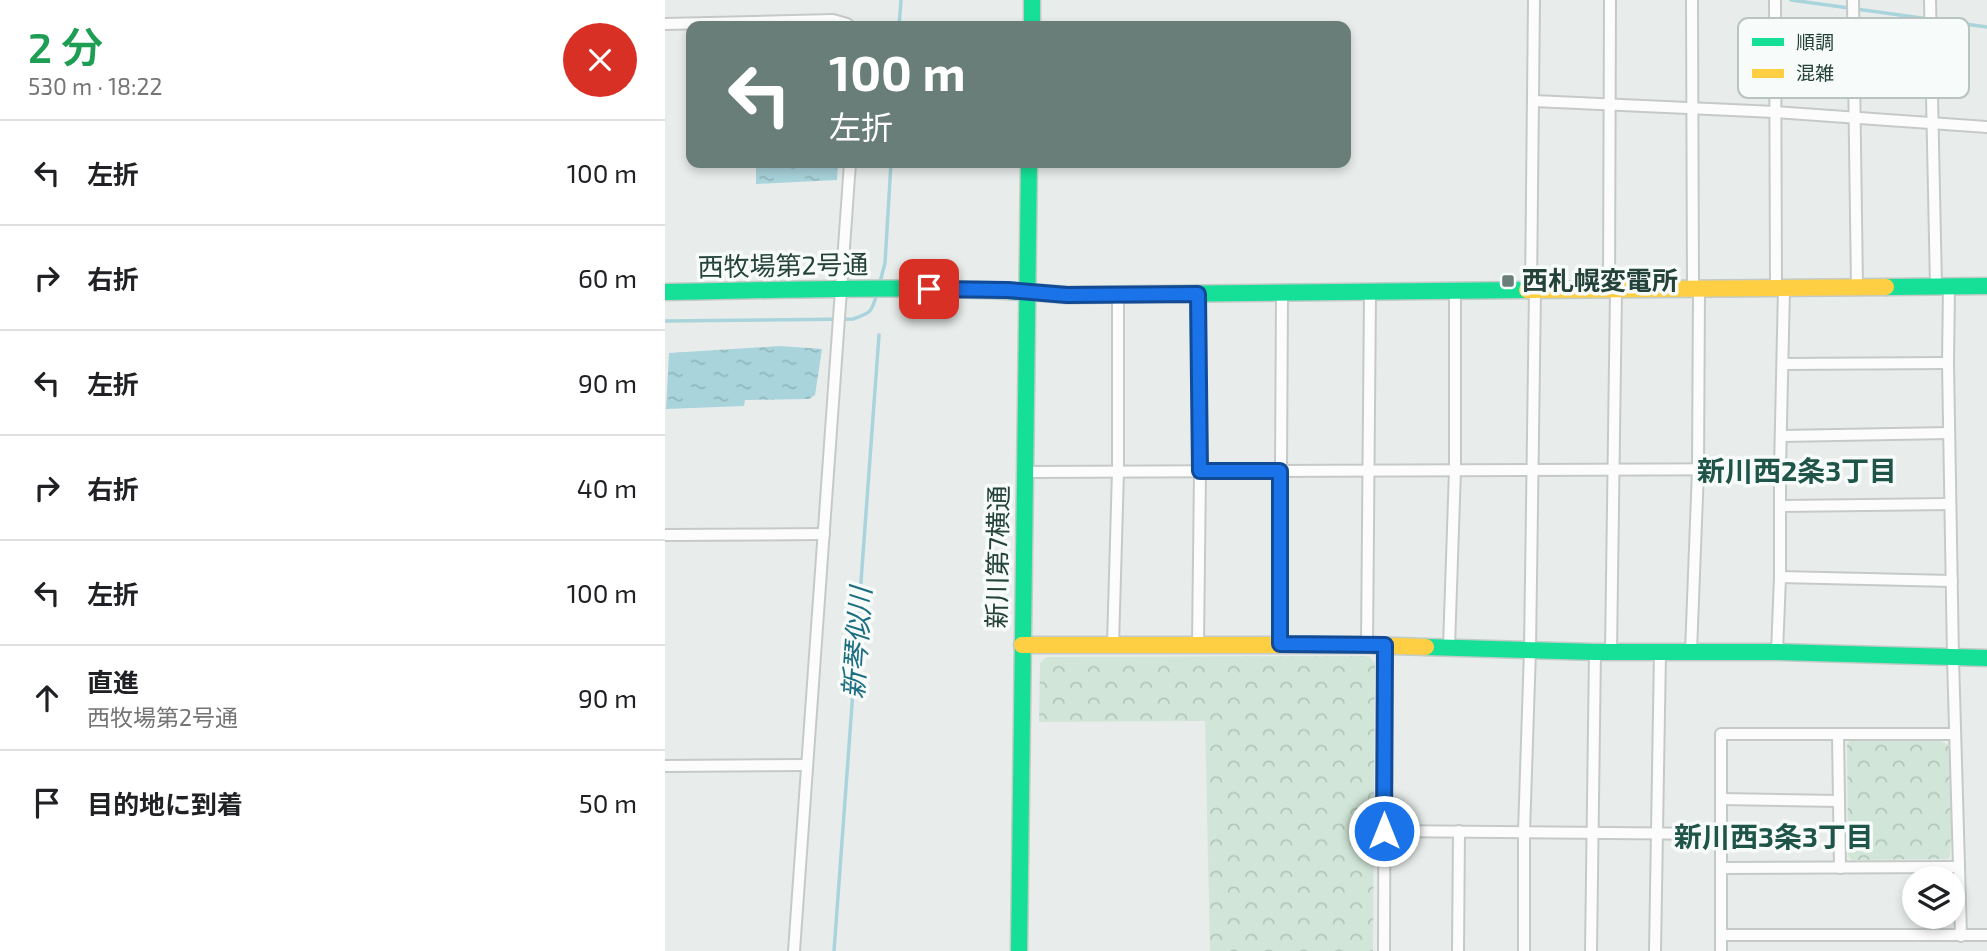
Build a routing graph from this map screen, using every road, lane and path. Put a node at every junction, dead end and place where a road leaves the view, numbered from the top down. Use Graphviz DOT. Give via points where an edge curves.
graph roads {
  1 [pos="1032,0"];
  2 [pos="1534,0"];
  3 [pos="1609,0"];
  4 [pos="1775,0"];
  5 [pos="1853,0"];
  6 [pos="1692,4"];
  7 [pos="1775,18"];
  8 [pos="1853,18"];
  9 [pos="777,21"];
  10 [pos="836,21"];
  11 [pos="1032,21"];
  12 [pos="665,23"];
  13 [pos="686,23"];
  14 [pos="1775,98"];
  15 [pos="1853,98"];
  16 [pos="1932,98"];
  17 [pos="1534,101"];
  18 [pos="1610,105"];
  19 [pos="1693,108"];
  20 [pos="1775,112"];
  21 [pos="1853,118"];
  22 [pos="1933,124"];
  23 [pos="1987,127"];
  24 [pos="851,168"];
  25 [pos="1029,168"];
  26 [pos="1987,286"];
  27 [pos="1943,287"];
  28 [pos="1780,288"];
  29 [pos="1857,288"];
  30 [pos="1696,289"];
  31 [pos="842,290"];
  32 [pos="1533,290"];
  33 [pos="1613,290"];
  34 [pos="1455,291"];
  35 [pos="665,292"];
  36 [pos="1027,292"];
  37 [pos="1370,292"];
  38 [pos="1282,293"];
  39 [pos="1118,294"];
  40 [pos="1198,294"];
  41 [pos="1948,363"];
  42 [pos="1783,364"];
  43 [pos="1949,433"];
  44 [pos="1781,436"];
  45 [pos="1455,470"];
  46 [pos="1533,470"];
  47 [pos="1615,470"];
  48 [pos="1698,470"];
  49 [pos="1780,470"];
  50 [pos="1024,471"];
  51 [pos="1118,471"];
  52 [pos="1200,471"];
  53 [pos="1280,471"];
  54 [pos="1368,471"];
  55 [pos="1950,504"];
  56 [pos="1780,506"];
  57 [pos="824,534"];
  58 [pos="665,535"];
  59 [pos="1780,577"];
  60 [pos="1952,581"];
  61 [pos="1280,644"];
  62 [pos="1022,645"];
  63 [pos="1113,645"];
  64 [pos="1198,645"];
  65 [pos="1367,645"];
  66 [pos="1385,645"];
  67 [pos="1449,648"];
  68 [pos="1530,650"];
  69 [pos="1603,652"];
  70 [pos="1660,652"];
  71 [pos="1691,652"];
  72 [pos="1777,652"];
  73 [pos="1953,658"];
  74 [pos="1987,658"];
  75 [pos="1838,734"];
  76 [pos="1955,734"];
  77 [pos="807,765"];
  78 [pos="665,766"];
  79 [pos="1721,799"];
  80 [pos="1839,801"];
  81 [pos="1384,831"];
  82 [pos="1459,831"];
  83 [pos="1524,832"];
  84 [pos="1593,833"];
  85 [pos="1656,833"];
  86 [pos="1721,834"];
  87 [pos="1959,866"];
  88 [pos="1840,867"];
  89 [pos="1902,867"];
  90 [pos="1721,868"];
  91 [pos="1961,929"];
  92 [pos="1721,935"];
  93 [pos="1987,935"];
  94 [pos="1961,936"];
  95 [pos="794,951"];
  96 [pos="1019,951"];
  97 [pos="1384,951"];
  98 [pos="1458,951"];
  99 [pos="1524,951"];
  100 [pos="1591,951"];
  101 [pos="1655,951"];
  102 [pos="1721,951"];
  1 -- 11 [label="street"];
  2 -- 17 [label="street"];
  3 -- 18 [label="street"];
  4 -- 7 [label="street"];
  5 -- 8 [label="street"];
  6 -- 19 [label="street"];
  9 -- 10 [label="street"];
  12 -- 13 [label="street"];
  14 -- 20 [label="street"];
  15 -- 21 [label="street"];
  16 -- 22 [label="street"];
  17 -- 18 [label="street"];
  17 -- 32 [label="street"];
  18 -- 19 [label="street"];
  18 -- 33 [label="street"];
  19 -- 20 [label="street"];
  19 -- 30 [label="street"];
  20 -- 21 [label="street"];
  20 -- 28 [label="street"];
  21 -- 22 [label="street"];
  21 -- 29 [label="street"];
  22 -- 23 [label="street"];
  22 -- 27 [label="street"];
  24 -- 31 [label="street"];
  25 -- 36 [label="street, 新川第7横通"];
  26 -- 27 [label="street, 西牧場第2号通"];
  27 -- 29 [label="street, 西牧場第2号通"];
  27 -- 41 [label="street"];
  28 -- 29 [label="street, 西牧場第2号通"];
  28 -- 30 [label="street, 西牧場第2号通"];
  28 -- 42 [label="street"];
  30 -- 33 [label="street, 西牧場第2号通"];
  30 -- 48 [label="street"];
  31 -- 35 [label="street, 西牧場第2号通"];
  31 -- 36 [label="street, 西牧場第2号通"];
  31 -- 57 [label="street"];
  32 -- 33 [label="street, 西牧場第2号通"];
  32 -- 34 [label="street, 西牧場第2号通"];
  32 -- 46 [label="street"];
  33 -- 47 [label="street"];
  34 -- 37 [label="street, 西牧場第2号通"];
  34 -- 45 [label="street"];
  36 -- 39 [label="street, 西牧場第2号通"];
  36 -- 50 [label="street, 新川第7横通"];
  37 -- 38 [label="street, 西牧場第2号通"];
  37 -- 54 [label="street"];
  38 -- 40 [label="street, 西牧場第2号通"];
  38 -- 53 [label="street"];
  39 -- 40 [label="street, 西牧場第2号通"];
  39 -- 51 [label="street"];
  40 -- 52 [label="street"];
  41 -- 42 [label="street"];
  41 -- 43 [label="street"];
  42 -- 44 [label="street"];
  43 -- 44 [label="street"];
  43 -- 55 [label="street"];
  44 -- 49 [label="street"];
  45 -- 46 [label="street"];
  45 -- 54 [label="street"];
  45 -- 67 [label="street"];
  46 -- 47 [label="street"];
  46 -- 68 [label="street"];
  47 -- 48 [label="street"];
  47 -- 69 [label="street"];
  48 -- 49 [label="street"];
  48 -- 71 [label="street"];
  49 -- 56 [label="street"];
  50 -- 51 [label="street"];
  50 -- 62 [label="street, 新川第7横通"];
  51 -- 52 [label="street"];
  51 -- 63 [label="street"];
  52 -- 53 [label="street"];
  52 -- 64 [label="street"];
  53 -- 54 [label="street"];
  53 -- 61 [label="street"];
  54 -- 65 [label="street"];
  55 -- 56 [label="street"];
  55 -- 60 [label="street"];
  56 -- 59 [label="street"];
  57 -- 58 [label="street"];
  57 -- 77 [label="street"];
  59 -- 60 [label="street"];
  59 -- 72 [label="street"];
  60 -- 73 [label="street"];
  61 -- 64 [label="street"];
  61 -- 65 [label="street"];
  62 -- 63 [label="street"];
  62 -- 96 [label="street, 新川第7横通"];
  63 -- 64 [label="street"];
  65 -- 66 [label="street"];
  66 -- 67 [label="street"];
  66 -- 81 [label="street"];
  67 -- 68 [label="street"];
  68 -- 69 [label="street"];
  68 -- 83 [label="street"];
  69 -- 70 [label="street"];
  69 -- 84 [label="street"];
  70 -- 71 [label="street"];
  70 -- 85 [label="street"];
  71 -- 72 [label="street"];
  72 -- 73 [label="street"];
  73 -- 74 [label="street"];
  73 -- 76 [label="street"];
  75 -- 76 [label="street"];
  75 -- 79 [label="street" via="1721,734"];
  75 -- 80 [label="street"];
  76 -- 87 [label="street"];
  77 -- 78 [label="street"];
  77 -- 95 [label="street"];
  79 -- 80 [label="street"];
  79 -- 86 [label="street"];
  80 -- 88 [label="street"];
  81 -- 82 [label="street"];
  81 -- 97 [label="street"];
  82 -- 83 [label="street"];
  82 -- 98 [label="street"];
  83 -- 84 [label="street"];
  83 -- 99 [label="street"];
  84 -- 85 [label="street"];
  84 -- 100 [label="street"];
  85 -- 86 [label="street"];
  85 -- 101 [label="street"];
  86 -- 90 [label="street"];
  88 -- 89 [label="street"];
  88 -- 90 [label="street"];
  90 -- 92 [label="street"];
  91 -- 94 [label="street"];
  92 -- 94 [label="street"];
  92 -- 102 [label="street"];
  93 -- 94 [label="street"];
}
